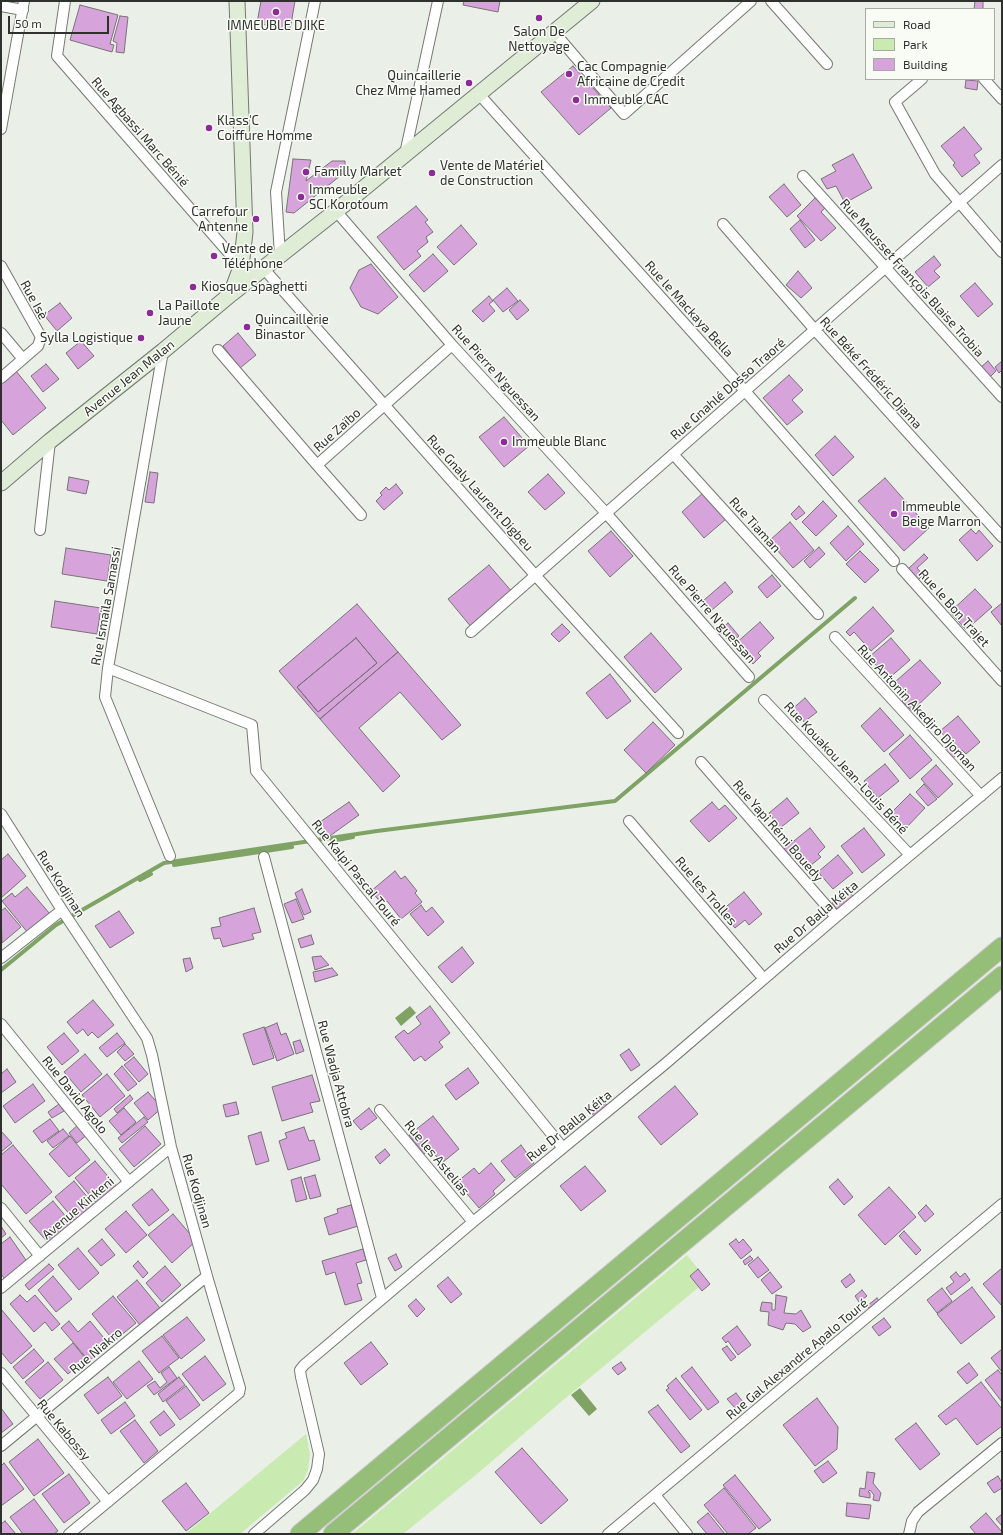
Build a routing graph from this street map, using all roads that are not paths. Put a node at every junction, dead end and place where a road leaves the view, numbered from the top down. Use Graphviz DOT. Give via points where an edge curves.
graph roads {
  1 [pos="65,1"];
  2 [pos="237,1"];
  3 [pos="315,1"];
  4 [pos="438,1"];
  5 [pos="592,1"];
  6 [pos="751,1"];
  7 [pos="771,1"];
  8 [pos="1,6"];
  9 [pos="24,6"];
  10 [pos="580,6"];
  11 [pos="554,32"];
  12 [pos="827,64"];
  13 [pos="921,80"];
  14 [pos="985,80"];
  15 [pos="478,93"];
  16 [pos="1002,99"];
  17 [pos="1,129"];
  18 [pos="406,154"];
  19 [pos="1002,165"];
  20 [pos="803,176"];
  21 [pos="960,203"];
  22 [pos="336,211"];
  23 [pos="723,224"];
  24 [pos="1002,252"];
  25 [pos="280,255"];
  26 [pos="1,266"];
  27 [pos="240,267"];
  28 [pos="886,268"];
  29 [pos="264,269"];
  30 [pos="231,294"];
  31 [pos="815,330"];
  32 [pos="1,333"];
  33 [pos="452,345"];
  34 [pos="218,350"];
  35 [pos="163,351"];
  36 [pos="23,359"];
  37 [pos="1,378"];
  38 [pos="745,391"];
  39 [pos="1002,397"];
  40 [pos="384,405"];
  41 [pos="50,441"];
  42 [pos="673,454"];
  43 [pos="317,465"];
  44 [pos="1,483"];
  45 [pos="606,513"];
  46 [pos="361,515"];
  47 [pos="40,530"];
  48 [pos="1002,537"];
  49 [pos="894,562"];
  50 [pos="902,569"];
  51 [pos="535,575"];
  52 [pos="818,614"];
  53 [pos="471,632"];
  54 [pos="835,637"];
  55 [pos="108,668"];
  56 [pos="749,676"];
  57 [pos="1002,681"];
  58 [pos="764,700"];
  59 [pos="678,733"];
  60 [pos="701,762"];
  61 [pos="1002,778"];
  62 [pos="981,796"];
  63 [pos="1,814"];
  64 [pos="629,821"];
  65 [pos="910,855"];
  66 [pos="170,856"];
  67 [pos="264,857"];
  68 [pos="62,910"];
  69 [pos="836,917"];
  70 [pos="1002,947"];
  71 [pos="1,958"];
  72 [pos="1002,976"];
  73 [pos="764,979"];
  74 [pos="1,1024"];
  75 [pos="380,1110"];
  76 [pos="171,1147"];
  77 [pos="562,1148"];
  78 [pos="129,1182"];
  79 [pos="1002,1204"];
  80 [pos="1,1208"];
  81 [pos="473,1222"];
  82 [pos="40,1256"];
  83 [pos="207,1276"];
  84 [pos="1,1288"];
  85 [pos="382,1298"];
  86 [pos="1,1374"];
  87 [pos="37,1417"];
  88 [pos="1002,1443"];
  89 [pos="1,1446"];
  90 [pos="655,1495"];
  91 [pos="108,1502"];
  92 [pos="69,1534"];
  93 [pos="254,1534"];
  94 [pos="300,1534"];
  95 [pos="333,1534"];
  96 [pos="608,1534"];
  97 [pos="687,1534"];
  98 [pos="909,1534"];
  1 -- 27 [label="street, Rue Agbassi Marc Bénié" via="57,56"];
  2 -- 27 [label="main road" via="245,232"];
  3 -- 25 [label="street" via="276,192"];
  4 -- 18 [label="street"];
  5 -- 10 [label="main road, Avenue Jean Malan"];
  6 -- 11 [label="street" via="624,114"];
  7 -- 12 [label="street"];
  8 -- 9 [label="street"];
  9 -- 17 [label="street"];
  10 -- 11 [label="main road, Avenue Jean Malan"];
  11 -- 15 [label="main road, Avenue Jean Malan"];
  13 -- 21 [label="street" via="895,102 935,174"];
  14 -- 16 [label="street"];
  15 -- 18 [label="main road, Avenue Jean Malan"];
  15 -- 38 [label="street, Rue le Mackaya Bella"];
  18 -- 22 [label="main road, Avenue Jean Malan"];
  19 -- 21 [label="street, Rue Gnahlé Dosso Traoré"];
  20 -- 28 [label="street, Rue Meusset François Blaise Trobia"];
  21 -- 24 [label="street"];
  21 -- 28 [label="street, Rue Gnahlé Dosso Traoré"];
  22 -- 25 [label="main road, Avenue Jean Malan"];
  22 -- 33 [label="street, Rue Pierre N'guessan"];
  23 -- 31 [label="street, Rue Béké Frédéric Djama"];
  25 -- 29 [label="main road, Avenue Jean Malan"];
  26 -- 36 [label="street, Rue Isè" via="41,337 38,346"];
  27 -- 30 [label="main road"];
  28 -- 31 [label="street, Rue Gnahlé Dosso Traoré"];
  28 -- 39 [label="street, Rue Meusset François Blaise Trobia"];
  29 -- 30 [label="main road, Avenue Jean Malan"];
  29 -- 40 [label="street, Rue Gnaly Laurent Digbeu"];
  30 -- 35 [label="main road, Avenue Jean Malan"];
  31 -- 38 [label="street, Rue Gnahlé Dosso Traoré"];
  31 -- 48 [label="street, Rue Béké Frédéric Djama"];
  32 -- 36 [label="street"];
  33 -- 40 [label="street, Rue Zaïbo"];
  33 -- 45 [label="street, Rue Pierre N'guessan"];
  34 -- 43 [label="street, Rue Zaïbo"];
  35 -- 41 [label="main road, Avenue Jean Malan"];
  35 -- 55 [label="street, Rue Ismaïla Samassi"];
  36 -- 37 [label="street, Rue Isè"];
  38 -- 42 [label="street, Rue Gnahlé Dosso Traoré"];
  38 -- 49 [label="street, Rue le Mackaya Bella"];
  40 -- 43 [label="street, Rue Zaïbo"];
  40 -- 51 [label="street, Rue Gnaly Laurent Digbeu"];
  41 -- 44 [label="main road, Avenue Jean Malan"];
  41 -- 47 [label="street"];
  42 -- 45 [label="street, Rue Gnahlé Dosso Traoré"];
  42 -- 52 [label="street, Rue Tiaman"];
  43 -- 46 [label="street"];
  45 -- 51 [label="street, Rue Gnahlé Dosso Traoré"];
  45 -- 56 [label="street, Rue Pierre N'guessan"];
  50 -- 57 [label="street, Rue le Bon Trajet"];
  51 -- 53 [label="street, Rue Gnahlé Dosso Traoré"];
  51 -- 59 [label="street, Rue Gnaly Laurent Digbeu"];
  54 -- 62 [label="street, Rue Antonin Akedjro Djoman"];
  55 -- 66 [label="street, Rue Ismaïla Samassi" via="106,696"];
  55 -- 77 [label="street, Rue Kalpi Pascal Touré" via="252,725 256,771"];
  58 -- 65 [label="street, Rue Kouakou Jean-Louis Béné"];
  60 -- 69 [label="street, Rue Yapi Rémi Bouedy"];
  61 -- 62 [label="street, Rue Dr Balla Kéita"];
  62 -- 65 [label="street, Rue Dr Balla Kéita"];
  63 -- 68 [label="street, Rue Kodjinan"];
  64 -- 73 [label="street, Rue les Trolles"];
  65 -- 69 [label="street, Rue Dr Balla Kéita"];
  67 -- 85 [label="street, Rue Wadja Attobra"];
  68 -- 71 [label="street"];
  68 -- 76 [label="street, Rue Kodjinan" via="147,1038"];
  69 -- 73 [label="street, Rue Dr Balla Kéita"];
  70 -- 94 [label="highway"];
  72 -- 95 [label="highway"];
  73 -- 77 [label="street, Rue Dr Balla Kéita"];
  74 -- 78 [label="street, Rue David Agolo"];
  75 -- 81 [label="street, Rue les Astelias"];
  76 -- 78 [label="street, Avenue Kinkeni"];
  76 -- 83 [label="street, Rue Kodjinan"];
  77 -- 81 [label="street, Rue Dr Balla Kéita"];
  78 -- 82 [label="street, Avenue Kinkeni"];
  79 -- 90 [label="street, Rue Gal Alexandre Apalo Touré"];
  80 -- 82 [label="street"];
  81 -- 85 [label="street, Rue Dr Balla Kéita"];
  82 -- 84 [label="street, Avenue Kinkeni"];
  83 -- 87 [label="street, Rue Niakro"];
  83 -- 91 [label="street, Rue Kodjinan" via="240,1388 239,1393"];
  85 -- 93 [label="street, Rue Dr Balla Kéita" via="300,1370 319,1454 317,1469 305,1490"];
  86 -- 87 [label="street, Rue Kabossy"];
  87 -- 89 [label="street, Rue Niakro"];
  87 -- 91 [label="street, Rue Kabossy"];
  88 -- 98 [label="street" via="918,1512 912,1521"];
  90 -- 96 [label="street, Rue Gal Alexandre Apalo Touré"];
  90 -- 97 [label="street"];
  91 -- 92 [label="street, Rue Kodjinan"];
}
